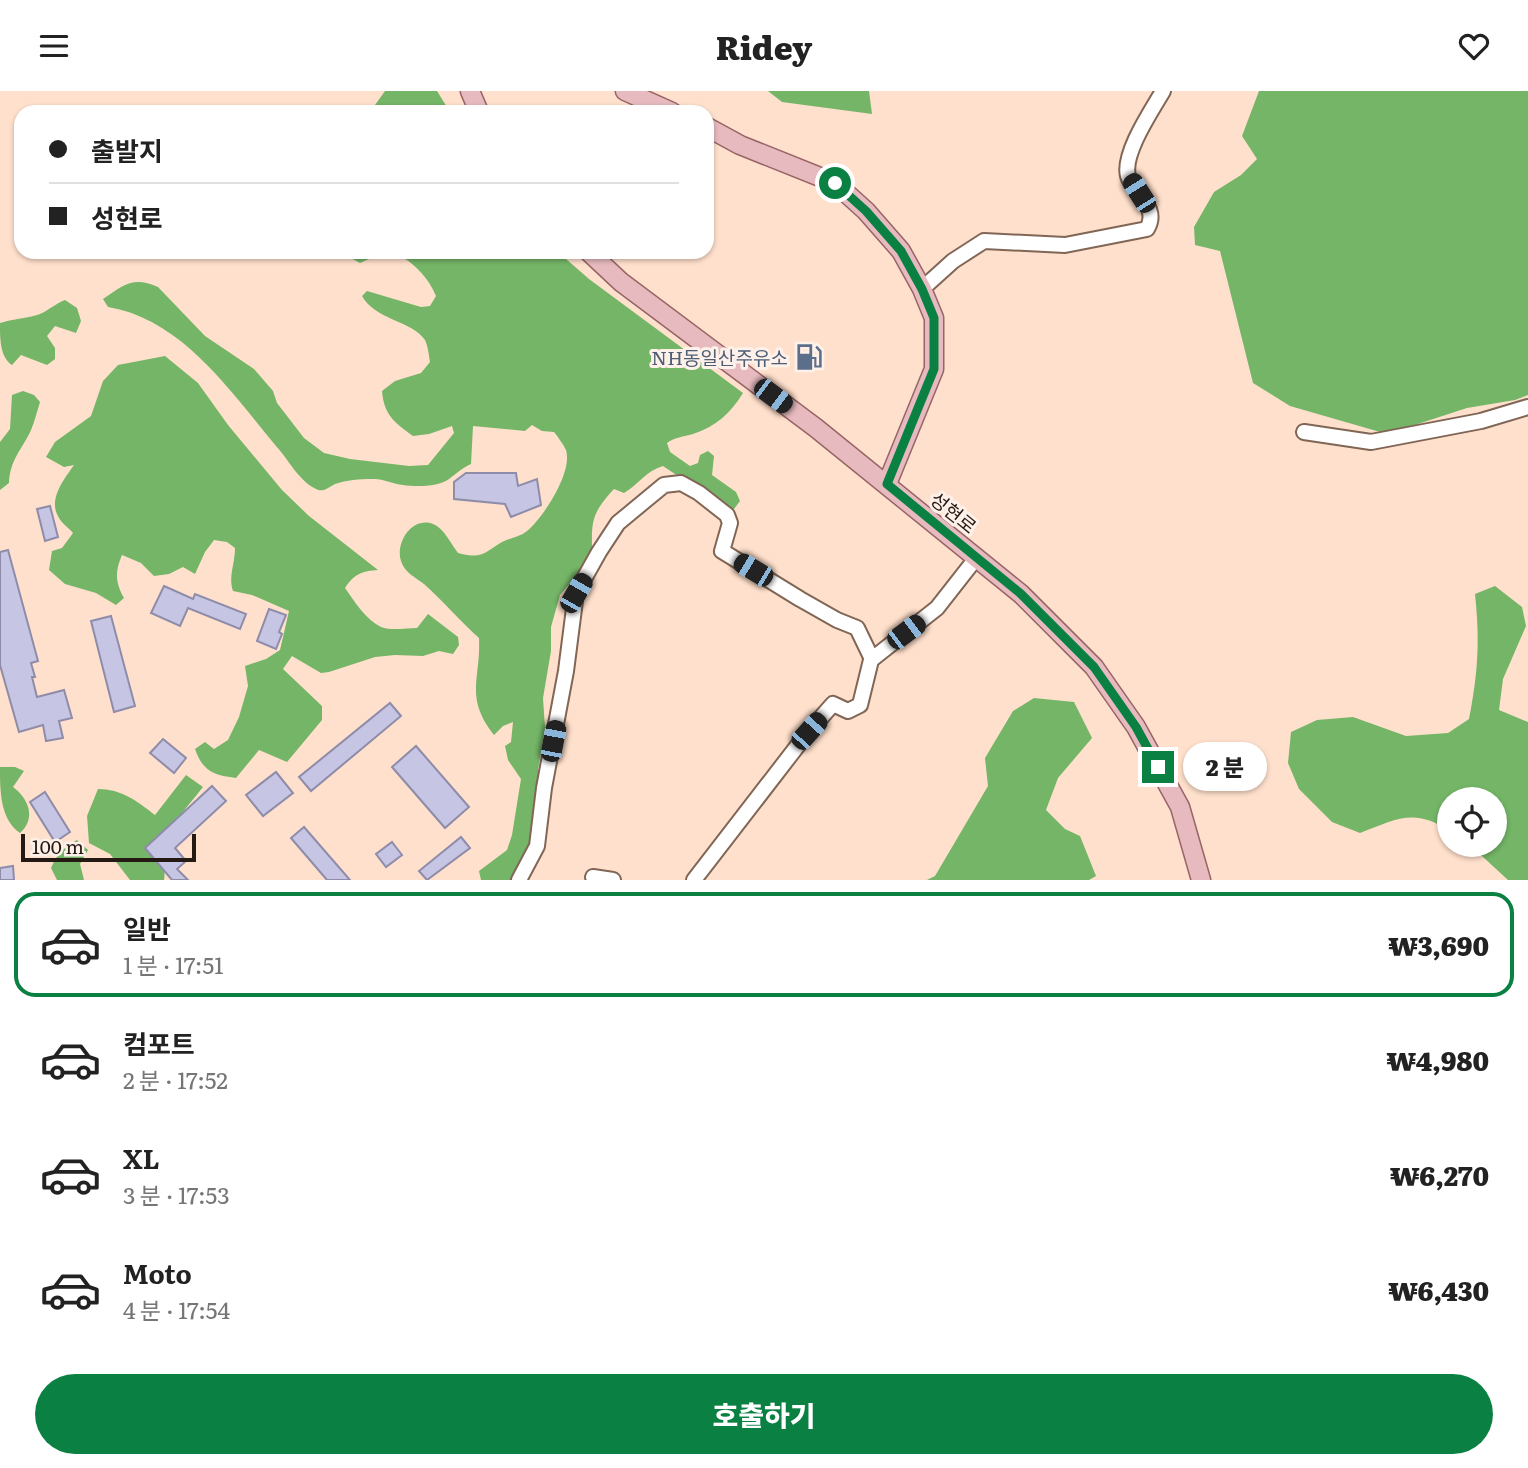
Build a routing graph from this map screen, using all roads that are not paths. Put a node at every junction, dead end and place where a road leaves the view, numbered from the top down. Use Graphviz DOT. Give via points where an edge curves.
graph roads {
  1 [pos="625,91"];
  2 [pos="1163,91"];
  3 [pos="656,105"];
  4 [pos="714,131"];
  5 [pos="596,259"];
  6 [pos="922,289"];
  7 [pos="1528,407"];
  8 [pos="1304,432"];
  9 [pos="887,484"];
  10 [pos="977,557"];
  11 [pos="872,659"];
  12 [pos="593,877"];
  13 [pos="519,880"];
  14 [pos="613,880"];
  15 [pos="694,880"];
  16 [pos="1201,880"];
  1 -- 3 [label="main road"];
  2 -- 6 [label="street" via="1137,134 1129,161 1128,175 1151,211 1147,229 1065,245 984,241"];
  4 -- 6 [label="main road" via="835,183 901,251"];
  5 -- 9 [label="main road, 성현로"];
  6 -- 9 [label="main road" via="934,318 934,369"];
  7 -- 8 [label="street" via="1371,443"];
  9 -- 10 [label="main road, 성현로"];
  10 -- 11 [label="street" via="937,608"];
  10 -- 16 [label="main road, 성현로" via="1094,667 1136,727 1180,807"];
  11 -- 13 [label="street" via="857,628 800,600 722,551 730,523 726,515 681,483 664,485 618,523 576,593 537,846"];
  11 -- 15 [label="street" via="860,705 848,711 833,704"];
  12 -- 14 [label="street"];
}
